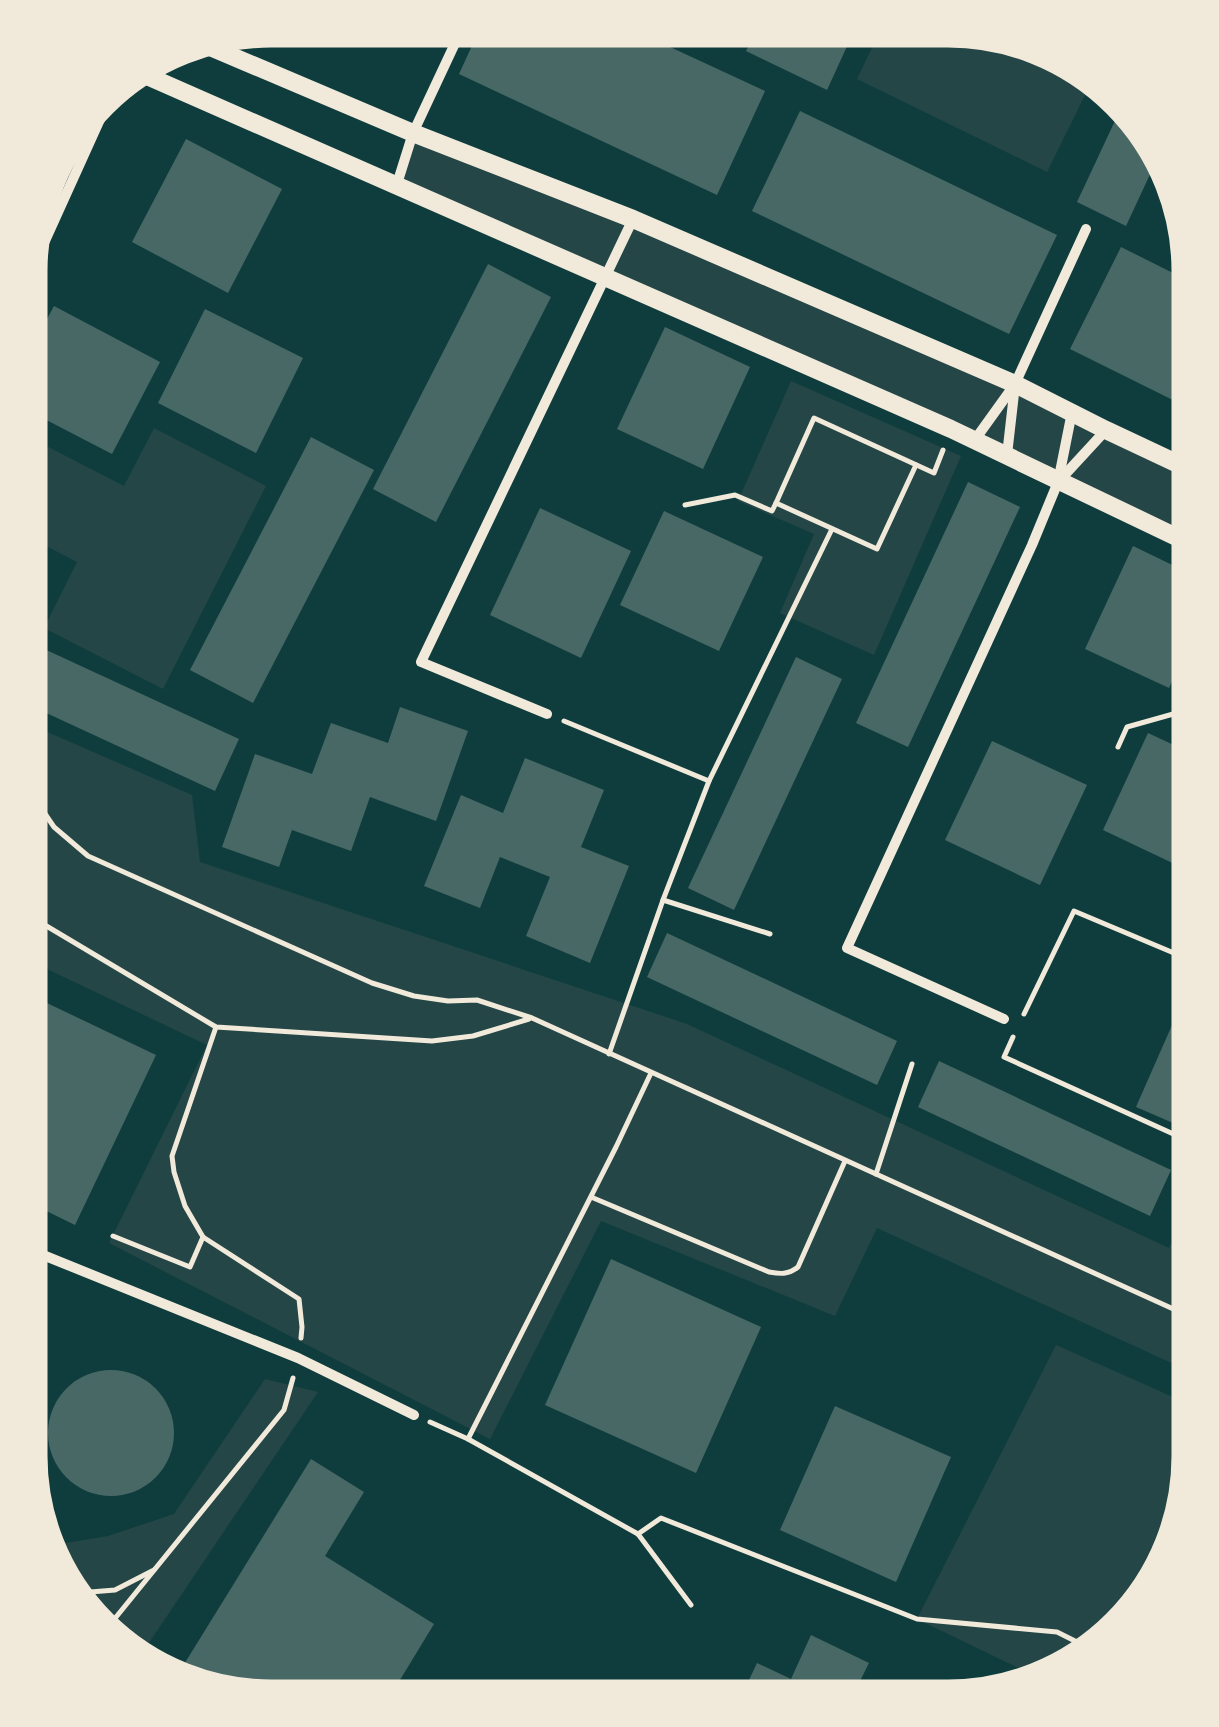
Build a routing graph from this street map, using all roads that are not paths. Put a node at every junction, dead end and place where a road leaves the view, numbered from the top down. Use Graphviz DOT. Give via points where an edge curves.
graph roads {
  1 [pos="454,45"];
  2 [pos="221,51"];
  3 [pos="153,78"];
  4 [pos="96,129"];
  5 [pos="412,133"];
  6 [pos="397,184"];
  7 [pos="632,219"];
  8 [pos="1086,229"];
  9 [pos="48,234"];
  10 [pos="606,276"];
  11 [pos="1015,384"];
  12 [pos="1072,412"];
  13 [pos="1106,430"];
  14 [pos="973,441"];
  15 [pos="1007,455"];
  16 [pos="1174,462"];
  17 [pos="1058,482"];
  18 [pos="1174,536"];
  19 [pos="547,714"];
  20 [pos="1004,1019"];
  21 [pos="45,1256"];
  22 [pos="414,1415"];
  1 -- 5 [label="street"];
  2 -- 5 [label="street"];
  3 -- 6 [label="street"];
  4 -- 9 [label="street"];
  5 -- 6 [label="street"];
  5 -- 7 [label="street"];
  6 -- 10 [label="street"];
  7 -- 10 [label="street"];
  7 -- 11 [label="street"];
  8 -- 11 [label="street"];
  10 -- 14 [label="street"];
  10 -- 19 [label="street" via="421,662"];
  11 -- 12 [label="street"];
  11 -- 14 [label="street"];
  11 -- 15 [label="street"];
  12 -- 13 [label="street"];
  12 -- 17 [label="street"];
  13 -- 16 [label="street"];
  13 -- 17 [label="street"];
  14 -- 15 [label="street"];
  15 -- 17 [label="street"];
  17 -- 18 [label="street"];
  17 -- 20 [label="street" via="847,948"];
  21 -- 22 [label="street" via="298,1358"];
}
